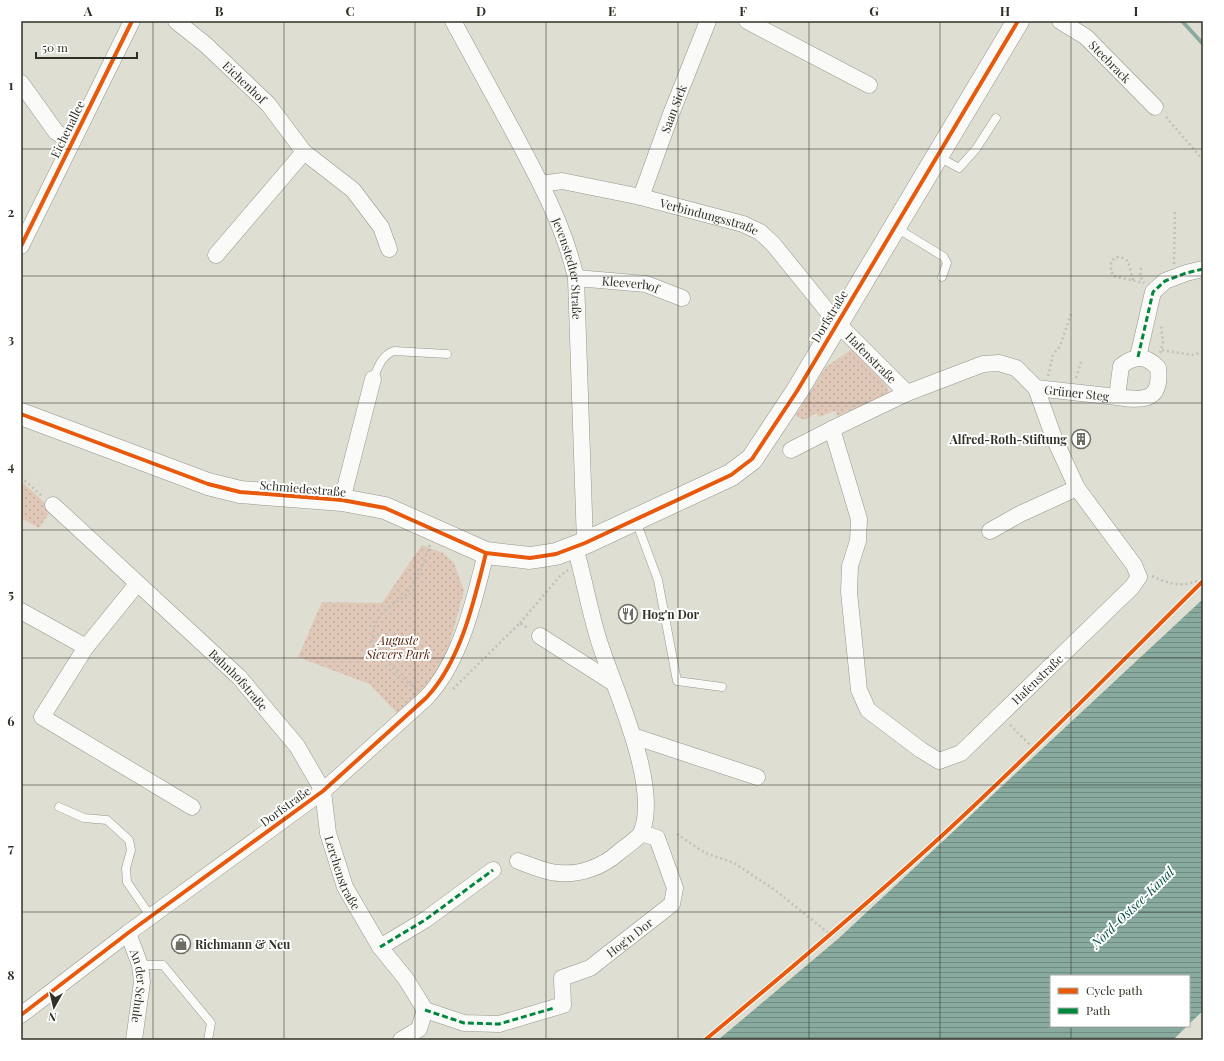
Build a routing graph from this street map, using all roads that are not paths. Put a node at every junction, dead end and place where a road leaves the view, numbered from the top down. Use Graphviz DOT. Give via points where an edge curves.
graph roads {
  1 [pos="132,21"];
  2 [pos="176,21"];
  3 [pos="453,21"];
  4 [pos="708,21"];
  5 [pos="747,21"];
  6 [pos="1018,21"];
  7 [pos="1060,21"];
  8 [pos="21,83"];
  9 [pos="869,85"];
  10 [pos="1154,107"];
  11 [pos="996,118"];
  12 [pos="72,142"];
  13 [pos="304,152"];
  14 [pos="937,156"];
  15 [pos="541,184"];
  16 [pos="641,197"];
  17 [pos="894,227"];
  18 [pos="21,246"];
  19 [pos="389,249"];
  20 [pos="216,255"];
  21 [pos="1203,269"];
  22 [pos="942,277"];
  23 [pos="576,278"];
  24 [pos="682,298"];
  25 [pos="837,323"];
  26 [pos="447,354"];
  27 [pos="1138,357"];
  28 [pos="373,379"];
  29 [pos="1040,389"];
  30 [pos="906,393"];
  31 [pos="1117,397"];
  32 [pos="21,414"];
  33 [pos="832,430"];
  34 [pos="791,450"];
  35 [pos="1077,488"];
  36 [pos="342,500"];
  37 [pos="53,505"];
  38 [pos="635,520"];
  39 [pos="990,532"];
  40 [pos="579,550"];
  41 [pos="486,553"];
  42 [pos="137,584"];
  43 [pos="21,611"];
  44 [pos="540,636"];
  45 [pos="86,647"];
  46 [pos="612,682"];
  47 [pos="722,687"];
  48 [pos="633,736"];
  49 [pos="757,777"];
  50 [pos="323,791"];
  51 [pos="59,807"];
  52 [pos="192,807"];
  53 [pos="642,832"];
  54 [pos="518,861"];
  55 [pos="492,870"];
  56 [pos="151,917"];
  57 [pos="128,933"];
  58 [pos="380,947"];
  59 [pos="140,965"];
  60 [pos="425,1010"];
  61 [pos="21,1016"];
  62 [pos="134,1040"];
  63 [pos="208,1040"];
  64 [pos="401,1040"];
  1 -- 12 [label="street, Eichenallee"];
  2 -- 13 [label="street, Eichenhof" via="206,45 268,104"];
  3 -- 15 [label="street, Jevenstedter Straße"];
  4 -- 16 [label="street, Saan Sick"];
  5 -- 9 [label="street"];
  6 -- 14 [label="street, Dorfstraße"];
  7 -- 10 [label="street, Steebrack" via="1086,37"];
  8 -- 12 [label="street" via="56,132"];
  11 -- 14 [label="lane" via="976,149 959,168"];
  12 -- 18 [label="street, Eichenallee"];
  13 -- 19 [label="street, Eichenhof" via="353,190 381,227"];
  13 -- 20 [label="street"];
  14 -- 17 [label="street, Dorfstraße"];
  15 -- 16 [label="street, Verbindungsstraße" via="562,180"];
  15 -- 23 [label="street, Jevenstedter Straße" via="561,229"];
  16 -- 25 [label="street, Verbindungsstraße" via="743,224 760,232 773,244"];
  17 -- 22 [label="lane" via="944,258 947,263"];
  17 -- 25 [label="street, Dorfstraße"];
  21 -- 27 [label="street" via="1165,281 1153,292"];
  23 -- 24 [label="street, Kleeverhof" via="646,284"];
  23 -- 40 [label="street, Jevenstedter Straße"];
  25 -- 30 [label="street, Hafenstraße"];
  25 -- 38 [label="street, Dorfstraße" via="752,459 730,475"];
  26 -- 28 [label="lane" via="394,351 387,353"];
  27 -- 31 [label="street, Grüner Steg" via="1121,366"];
  27 -- 31 [label="street, Grüner Steg" via="1146,358 1158,368 1158,388 1148,398"];
  28 -- 36 [label="street, Schmiedestraße"];
  29 -- 30 [label="street, Hafenstraße" via="1016,368 999,363 983,364"];
  29 -- 31 [label="street, Grüner Steg"];
  29 -- 35 [label="street, Hafenstraße" via="1054,438"];
  30 -- 33 [label="street, Hafenstraße"];
  32 -- 36 [label="street, Schmiedestraße" via="208,484 240,492"];
  33 -- 34 [label="street, Hafenstraße"];
  33 -- 35 [label="street, Hafenstraße" via="859,519 858,541 850,566 849,592 859,690 868,710 939,761 961,753 1132,587 1139,577 1134,565"];
  35 -- 39 [label="street" via="1020,514"];
  36 -- 41 [label="street, Schmiedestraße" via="385,508"];
  37 -- 42 [label="street, Bahnhofstraße"];
  38 -- 40 [label="street, Dorfstraße"];
  38 -- 47 [label="lane" via="658,580 677,681"];
  40 -- 41 [label="street, Schmiedestraße" via="530,558"];
  40 -- 46 [label="street" via="594,628"];
  41 -- 50 [label="street, Dorfstraße" via="473,604 450,663 436,687"];
  42 -- 45 [label="street"];
  42 -- 50 [label="street, Bahnhofstraße" via="239,677 297,746"];
  43 -- 45 [label="street"];
  44 -- 46 [label="street"];
  45 -- 52 [label="street" via="42,718"];
  46 -- 48 [label="street"];
  48 -- 49 [label="street"];
  48 -- 53 [label="street" via="646,791"];
  50 -- 56 [label="street, Dorfstraße"];
  50 -- 58 [label="street, Lerchenstraße" via="328,833 345,887"];
  51 -- 56 [label="lane" via="84,818 107,820 129,840 131,850 126,868 127,882"];
  53 -- 54 [label="street" via="606,863 583,871 558,873"];
  53 -- 60 [label="street, Hog'n Dor" via="658,838 676,888 672,904 590,968 562,978 563,1005 499,1024 464,1023"];
  55 -- 58 [label="street" via="425,920"];
  56 -- 57 [label="street, Dorfstraße"];
  57 -- 59 [label="street, An der Schule"];
  57 -- 61 [label="street, Dorfstraße"];
  58 -- 60 [label="street, Lerchenstraße" via="406,979"];
  59 -- 62 [label="street, An der Schule" via="142,982"];
  59 -- 63 [label="lane" via="163,965 211,1023"];
  60 -- 64 [label="street" via="419,1029"];
}
